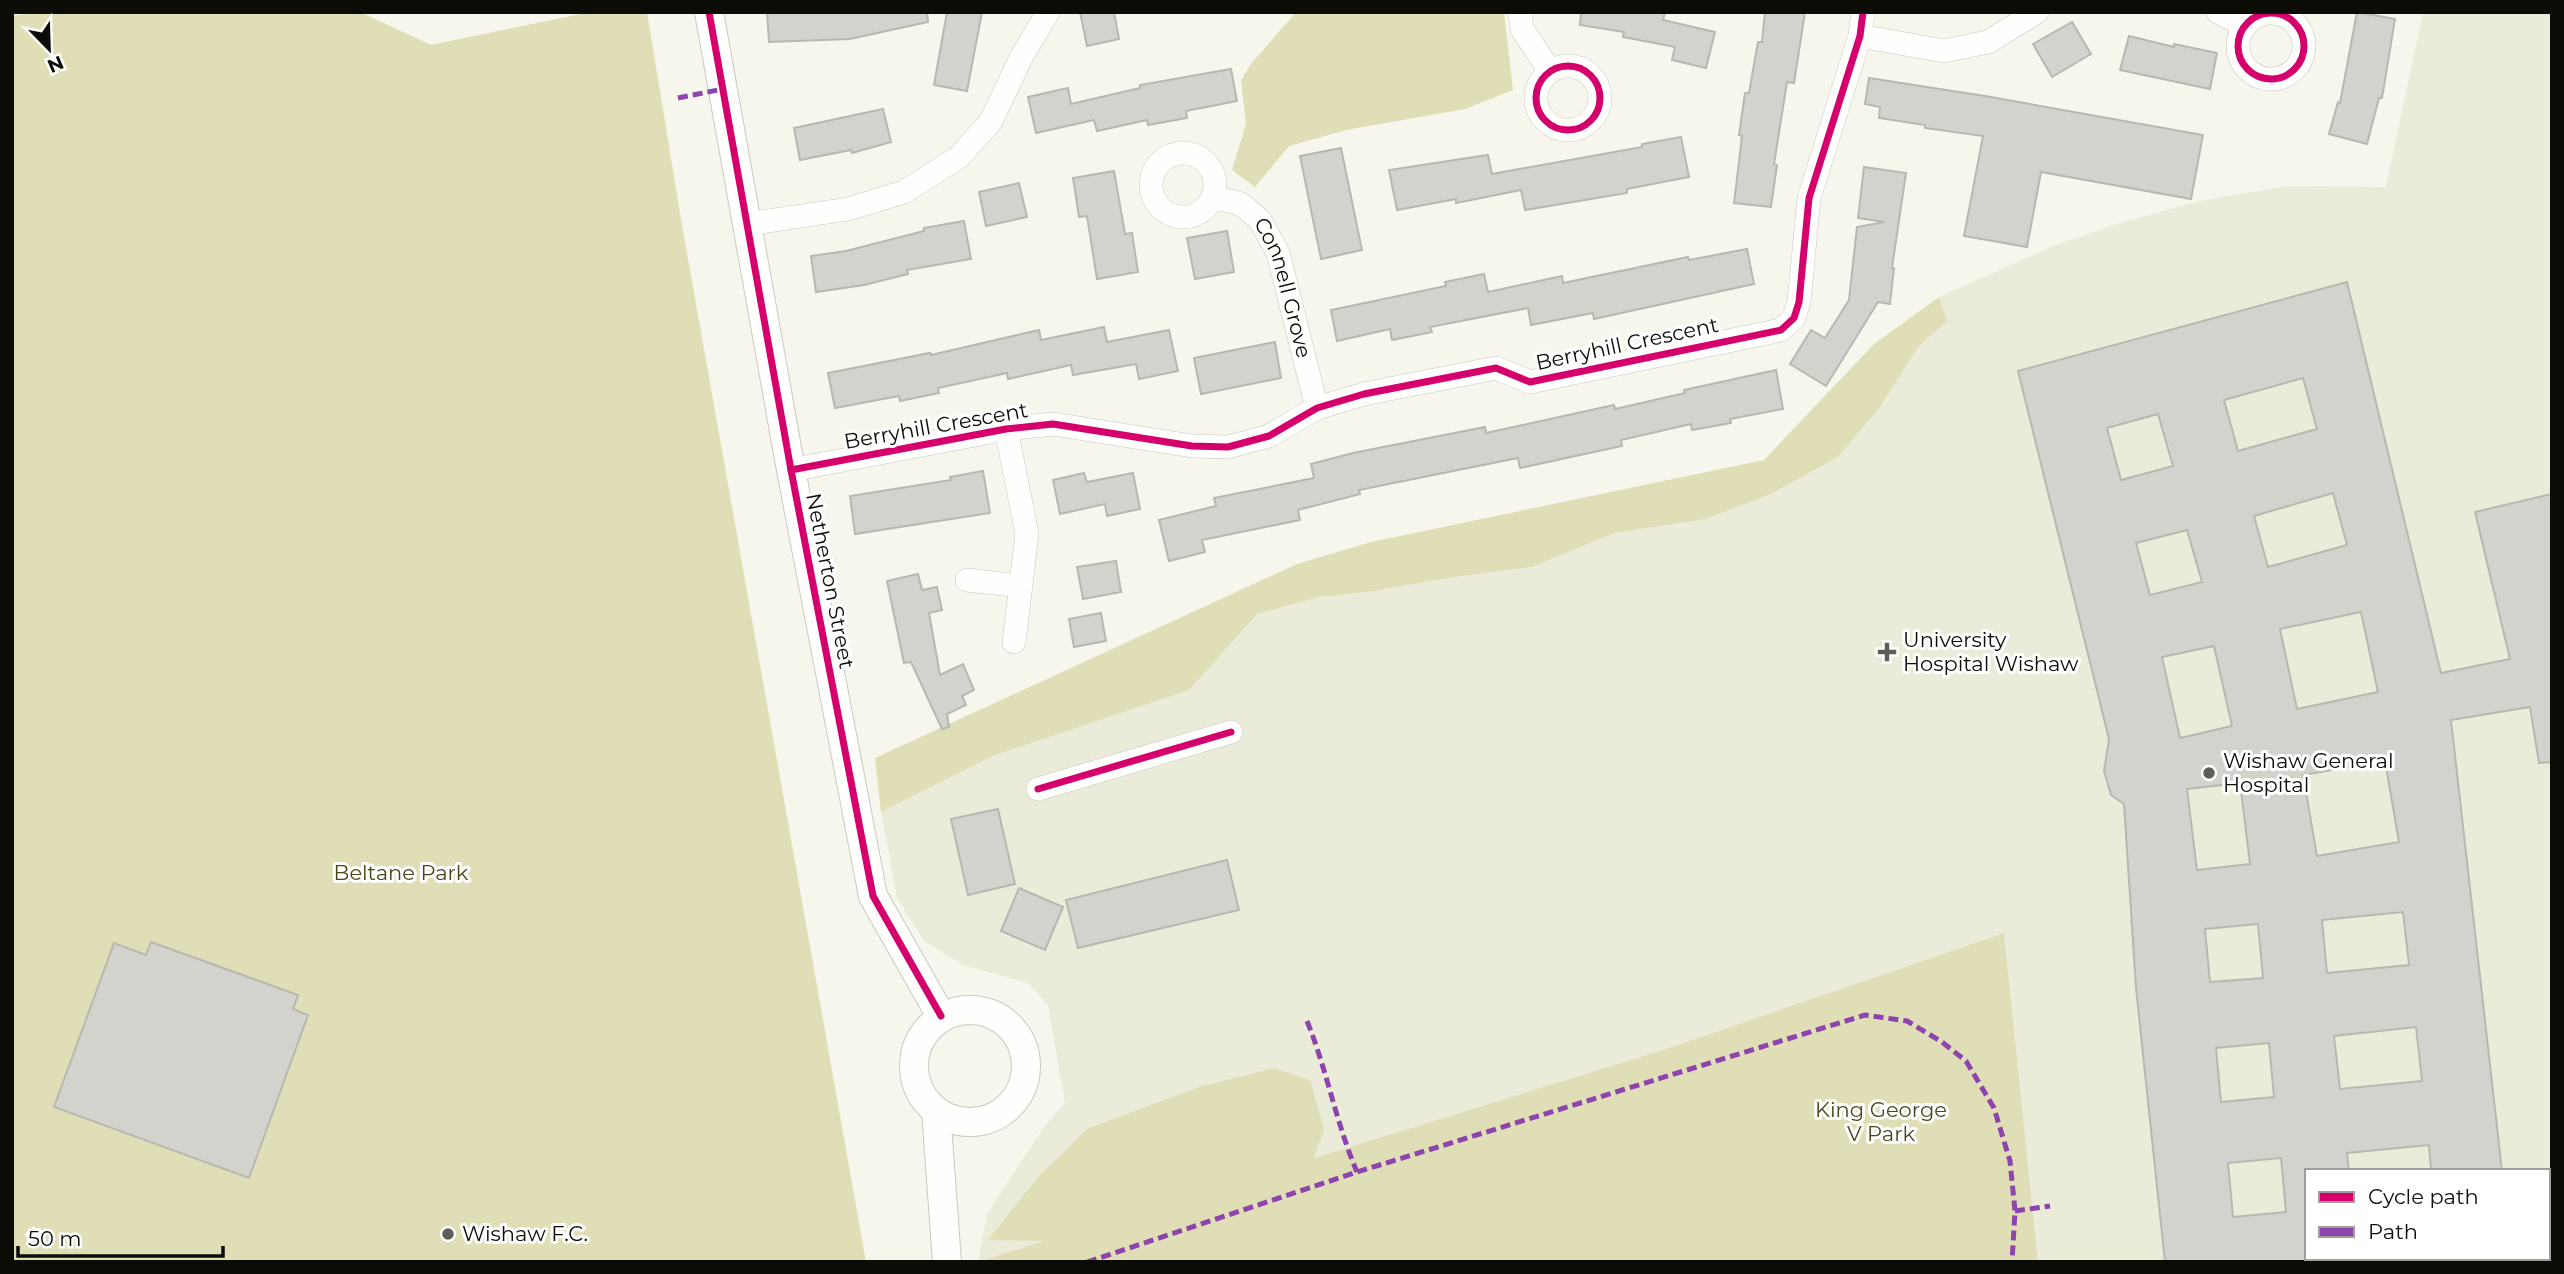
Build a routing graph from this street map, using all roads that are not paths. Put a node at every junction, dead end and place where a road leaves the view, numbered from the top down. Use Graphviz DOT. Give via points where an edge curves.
graph roads {
  1 [pos="709,12"];
  2 [pos="1048,12"];
  3 [pos="1520,12"];
  4 [pos="1863,12"];
  5 [pos="2037,12"];
  6 [pos="2218,12"];
  7 [pos="2245,26"];
  8 [pos="1860,36"];
  9 [pos="1550,71"];
  10 [pos="1213,198"];
  11 [pos="748,224"];
  12 [pos="1317,408"];
  13 [pos="1006,429"];
  14 [pos="791,470"];
  15 [pos="967,579"];
  16 [pos="1020,586"];
  17 [pos="1014,642"];
  18 [pos="1231,732"];
  19 [pos="1038,789"];
  20 [pos="942,1016"];
  21 [pos="936,1111"];
  22 [pos="947,1262"];
  1 -- 11 [label="street, Netherton Street"];
  2 -- 11 [label="street" via="991,121 959,157 892,196 848,209"];
  3 -- 9 [label="street" via="1522,29"];
  4 -- 8 [label="street, Berryhill Crescent"];
  5 -- 8 [label="street" via="1988,43 1944,51"];
  6 -- 7 [label="street"];
  8 -- 12 [label="street, Berryhill Crescent" via="1809,198 1799,302 1794,318 1781,330 1530,382 1496,368"];
  10 -- 12 [label="street, Connell Grove" via="1241,204 1260,220 1278,253"];
  11 -- 14 [label="street, Netherton Street"];
  12 -- 13 [label="street, Berryhill Crescent" via="1269,436 1228,447 1192,446 1053,424"];
  13 -- 14 [label="street, Berryhill Crescent"];
  13 -- 16 [label="street" via="1027,534"];
  14 -- 20 [label="street, Netherton Street" via="873,896"];
  15 -- 16 [label="street"];
  16 -- 17 [label="street"];
  18 -- 19 [label="street"];
  20 -- 21 [label="street" via="926,1029 915,1051 913,1070 918,1090"];
  20 -- 21 [label="street" via="967,1009 1003,1019 1017,1033 1027,1059 1026,1079 1006,1110 995,1117 976,1122 952,1120"];
  21 -- 22 [label="street"];
}
